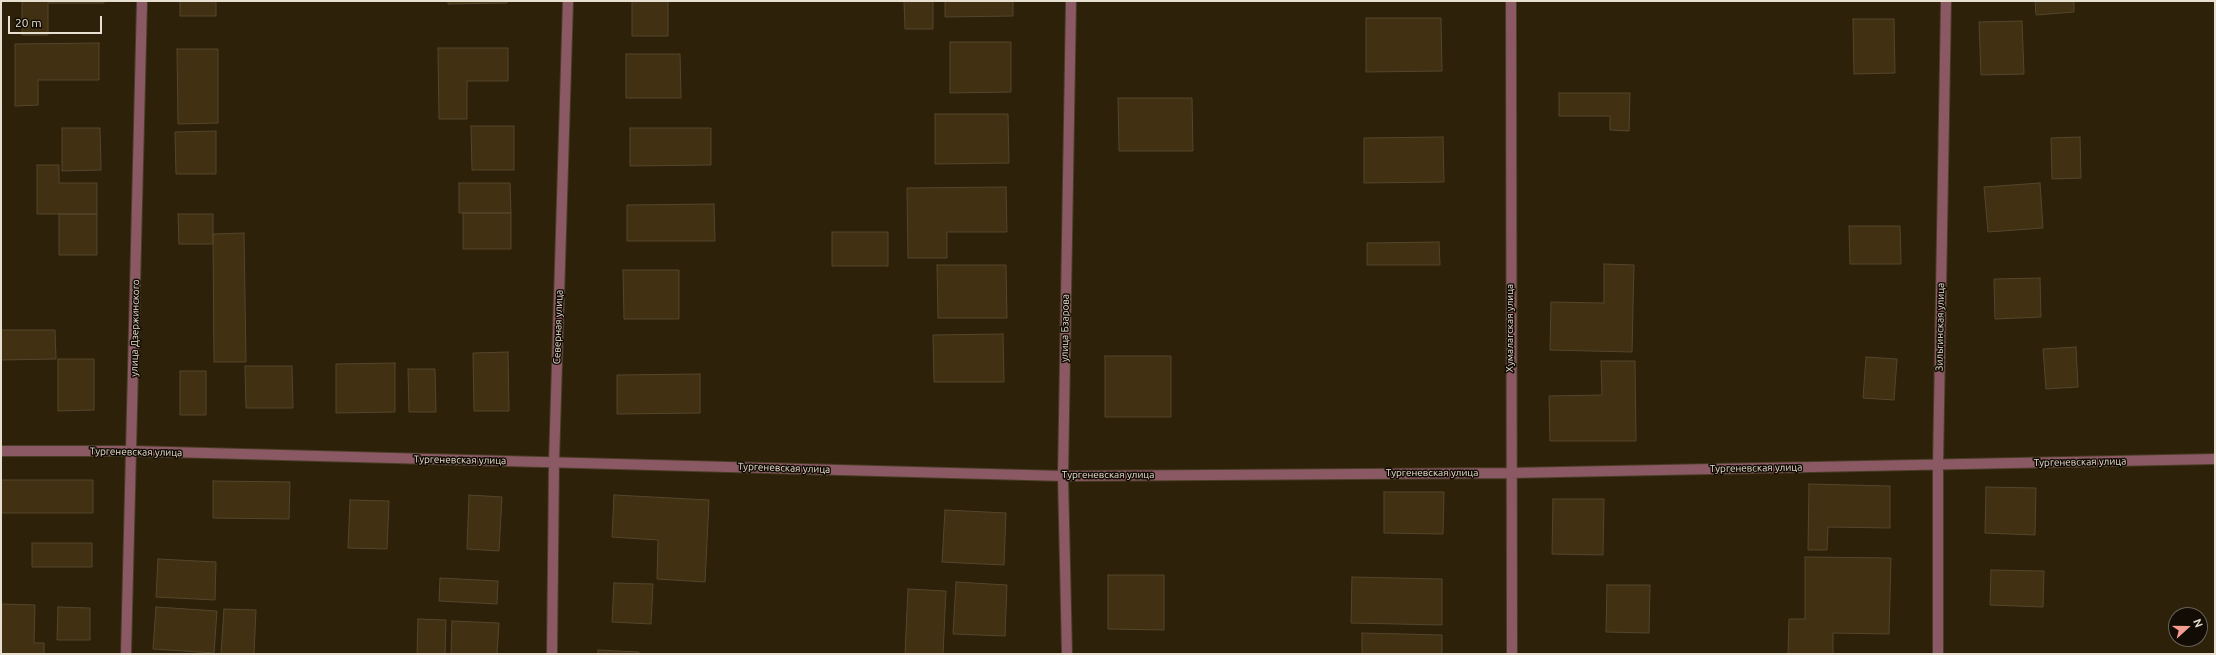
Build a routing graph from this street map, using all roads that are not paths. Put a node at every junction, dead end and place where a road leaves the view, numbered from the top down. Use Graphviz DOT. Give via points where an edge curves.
graph roads {
  1 [pos="142,1"];
  2 [pos="568,1"];
  3 [pos="1071,1"];
  4 [pos="1511,1"];
  5 [pos="1946,1"];
  6 [pos="1,451"];
  7 [pos="132,451"];
  8 [pos="2215,459"];
  9 [pos="554,462"];
  10 [pos="1938,465"];
  11 [pos="1510,473"];
  12 [pos="1063,476"];
  13 [pos="126,654"];
  14 [pos="552,654"];
  15 [pos="1066,654"];
  16 [pos="1512,654"];
  17 [pos="1938,654"];
  1 -- 7 [label="street, улица Дзержинского"];
  2 -- 9 [label="street, Северная улица"];
  3 -- 12 [label="street, улица Бзарова"];
  4 -- 11 [label="street, Хумалагская улица"];
  5 -- 10 [label="street, Зильгинская улица"];
  6 -- 7 [label="street, Тургеневская улица"];
  7 -- 9 [label="street, Тургеневская улица"];
  7 -- 13 [label="street, улица Дзержинского"];
  8 -- 10 [label="street, Тургеневская улица"];
  9 -- 12 [label="street, Тургеневская улица"];
  9 -- 14 [label="street, Северная улица"];
  10 -- 11 [label="street, Тургеневская улица"];
  10 -- 17 [label="street, Зильгинская улица"];
  11 -- 12 [label="street, Тургеневская улица"];
  11 -- 16 [label="street, Хумалагская улица"];
  12 -- 15 [label="street, улица Бзарова"];
}
